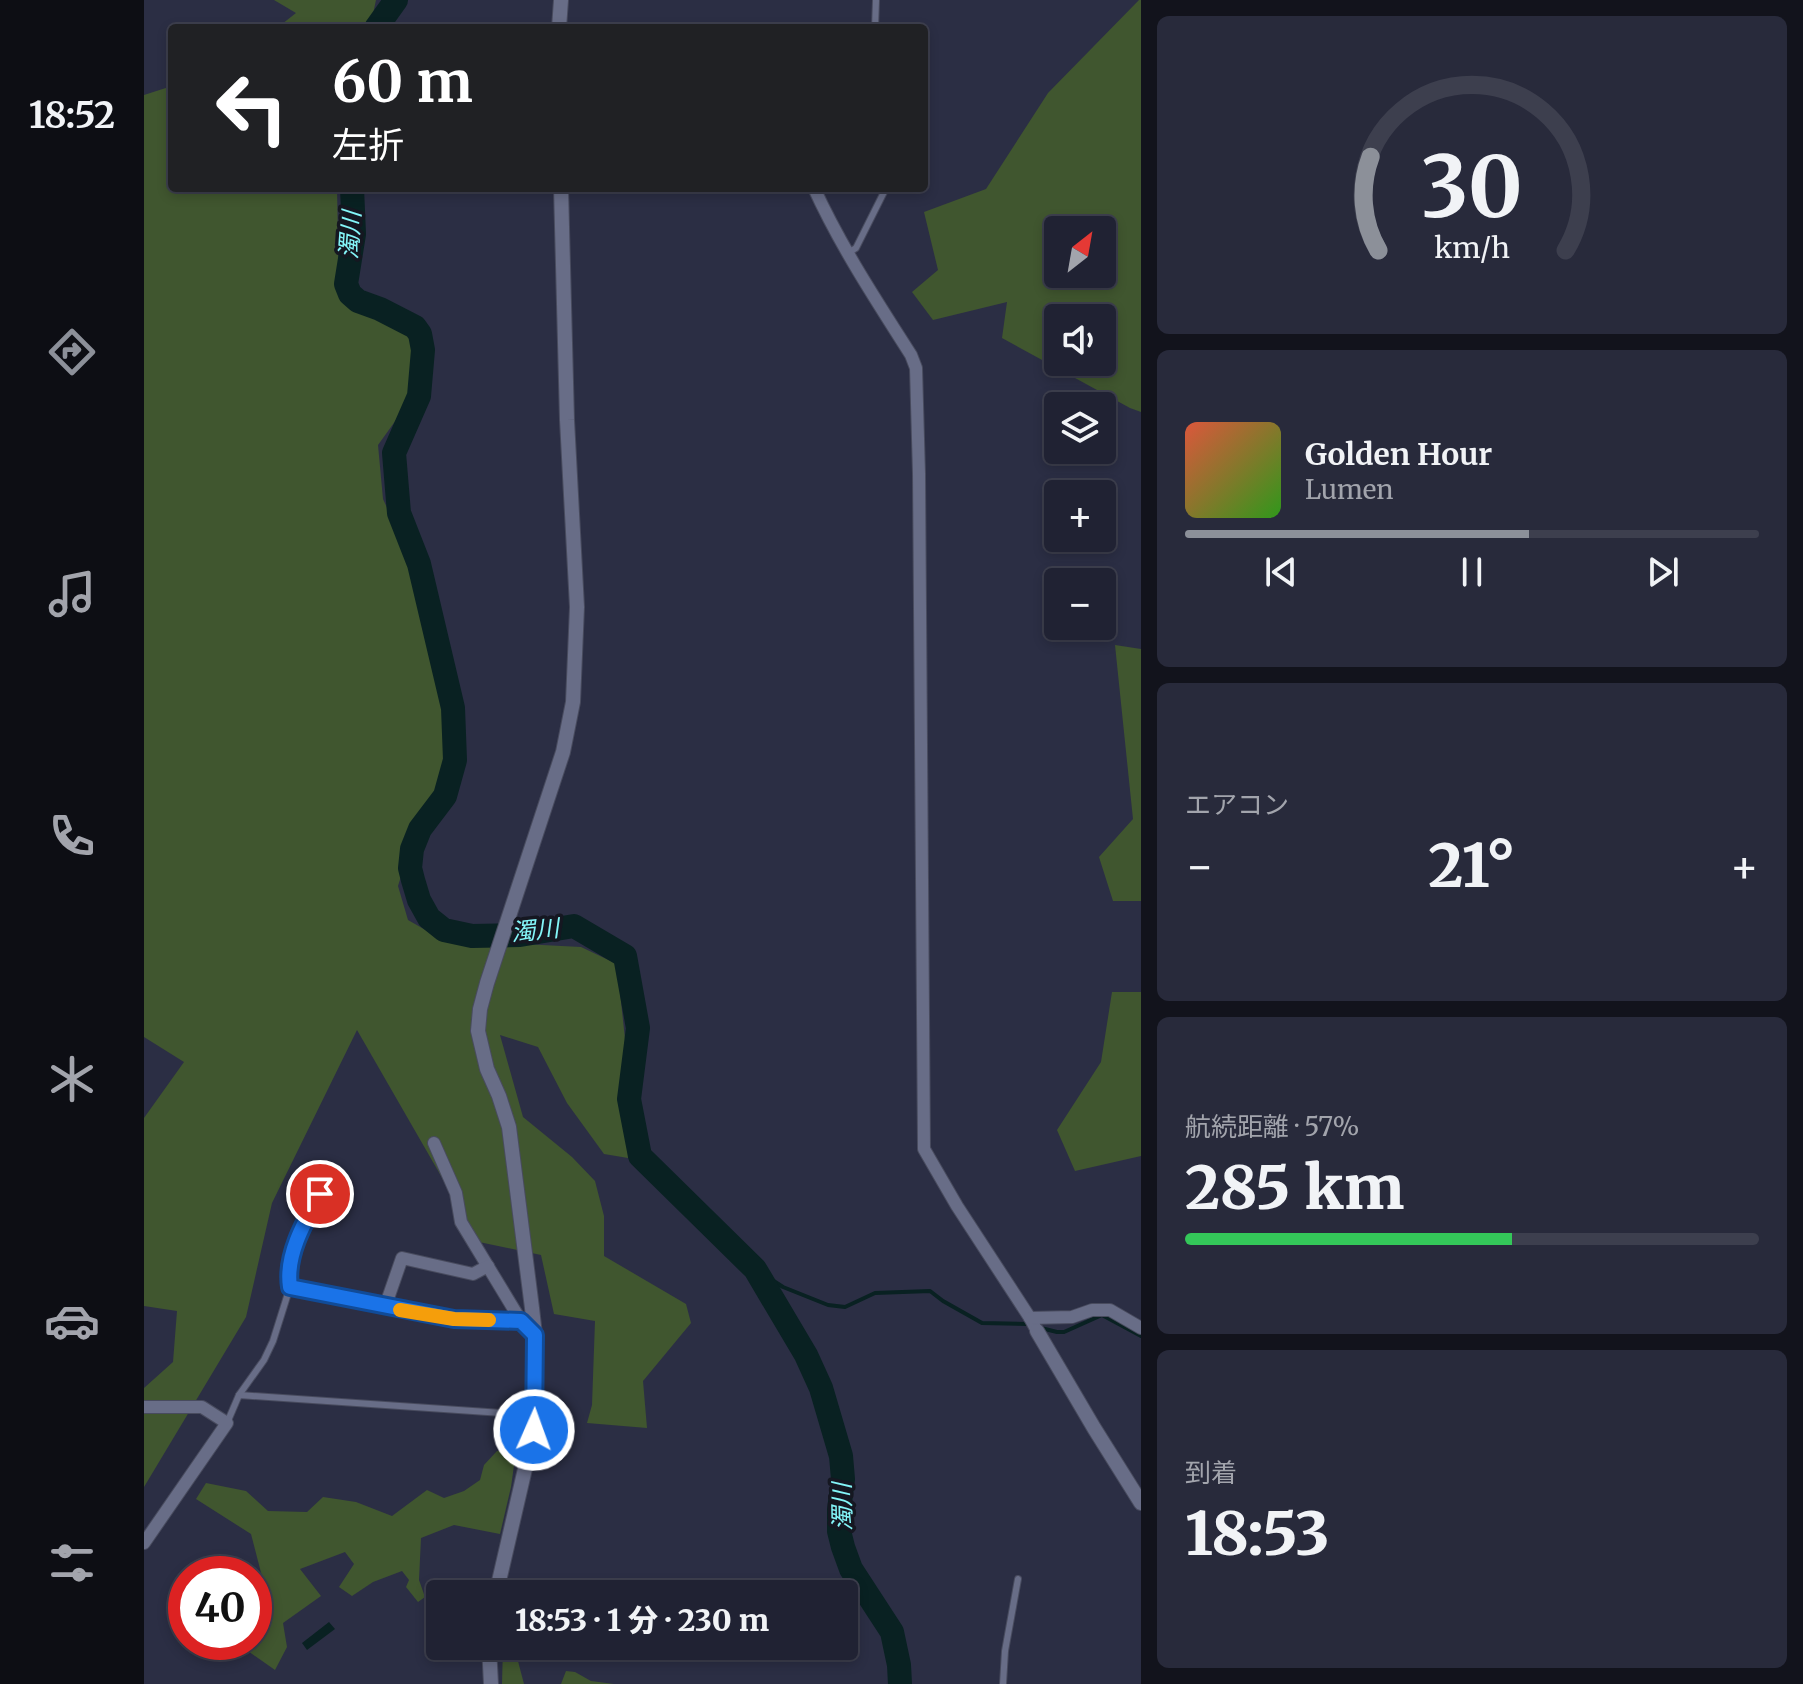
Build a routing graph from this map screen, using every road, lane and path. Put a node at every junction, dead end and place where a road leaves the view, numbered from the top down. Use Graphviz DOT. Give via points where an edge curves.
graph roads {
  1 [pos="561,0"];
  2 [pos="876,0"];
  3 [pos="559,24"];
  4 [pos="875,24"];
  5 [pos="561,192"];
  6 [pos="816,192"];
  7 [pos="884,192"];
  8 [pos="847,254"];
  9 [pos="434,1143"];
  10 [pos="320,1194"];
  11 [pos="488,1266"];
  12 [pos="290,1287"];
  13 [pos="385,1307"];
  14 [pos="454,1319"];
  15 [pos="521,1321"];
  16 [pos="1033,1323"];
  17 [pos="1141,1328"];
  18 [pos="535,1335"];
  19 [pos="239,1395"];
  20 [pos="144,1407"];
  21 [pos="227,1423"];
  22 [pos="534,1430"];
  23 [pos="1141,1503"];
  24 [pos="144,1543"];
  25 [pos="1018,1579"];
  26 [pos="499,1580"];
  27 [pos="490,1660"];
  28 [pos="491,1684"];
  29 [pos="1003,1684"];
  1 -- 3 [label="street"];
  2 -- 4 [label="lane"];
  5 -- 18 [label="street" via="577,607 573,702 563,752 487,983 478,1031 509,1127"];
  6 -- 8 [label="street"];
  7 -- 8 [label="lane" via="856,248"];
  8 -- 16 [label="street" via="916,368 924,1149"];
  9 -- 11 [label="street" via="456,1193 461,1222"];
  10 -- 12 [label="street" via="302,1226 287,1273"];
  11 -- 13 [label="street" via="473,1274 402,1258"];
  11 -- 15 [label="street"];
  12 -- 13 [label="street"];
  12 -- 19 [label="lane" via="273,1341"];
  13 -- 14 [label="street"];
  14 -- 15 [label="lane"];
  15 -- 18 [label="street"];
  16 -- 17 [label="street" via="1110,1310"];
  16 -- 23 [label="street"];
  18 -- 22 [label="street"];
  19 -- 21 [label="lane"];
  19 -- 22 [label="lane" via="502,1413 522,1417"];
  20 -- 21 [label="street" via="202,1407"];
  21 -- 24 [label="street"];
  22 -- 26 [label="street"];
  25 -- 29 [label="lane"];
  27 -- 28 [label="street"];
}
